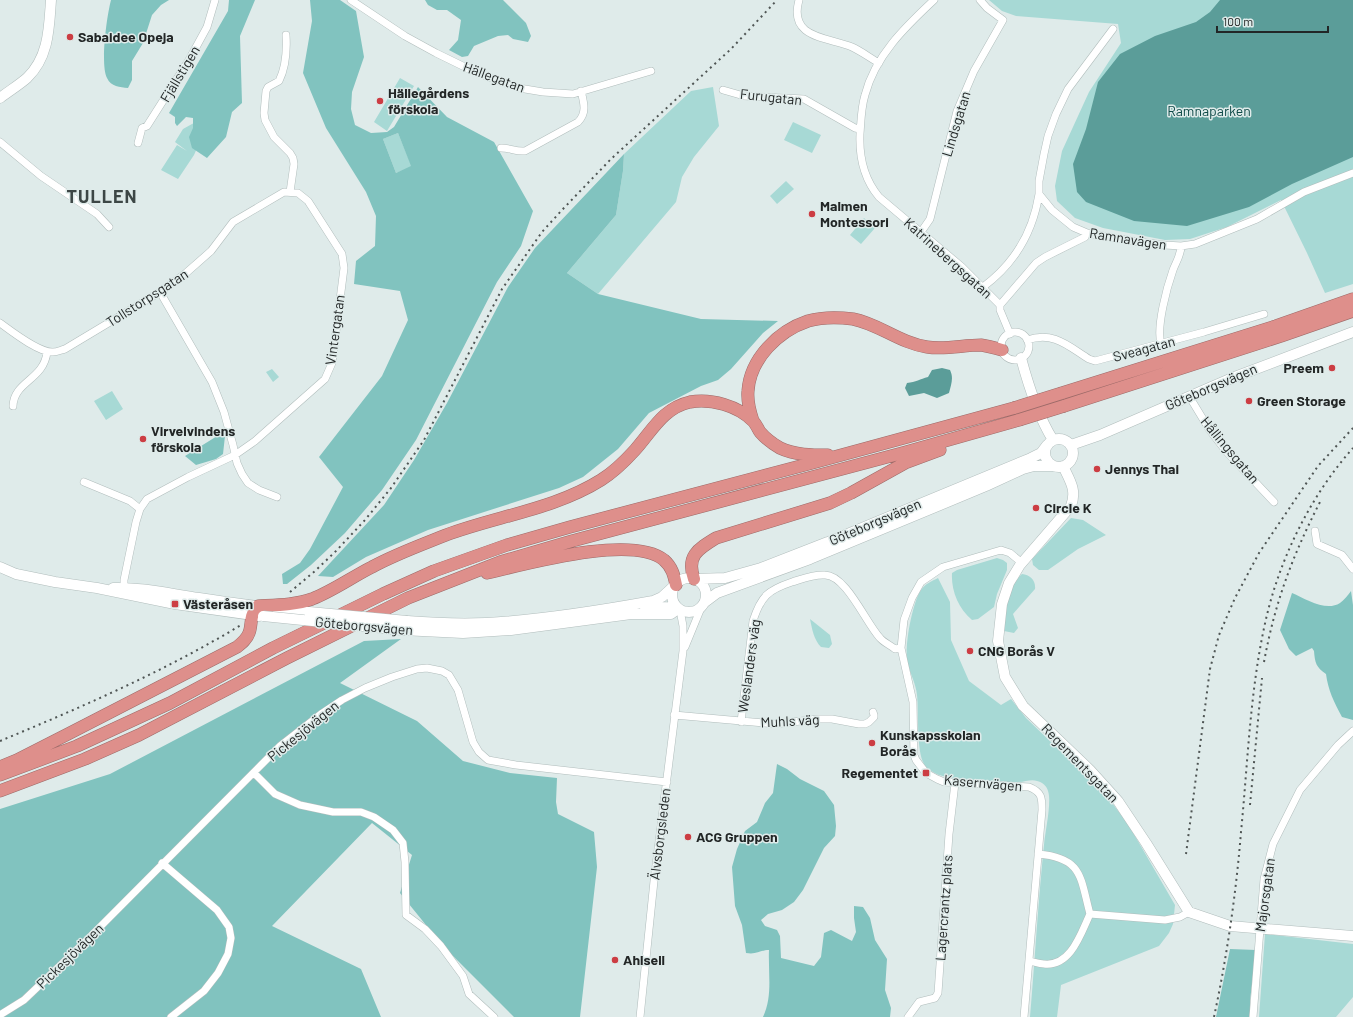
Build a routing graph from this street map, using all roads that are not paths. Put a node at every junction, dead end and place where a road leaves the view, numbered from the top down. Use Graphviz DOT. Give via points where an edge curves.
graph roads {
  1 [pos="51,0"];
  2 [pos="215,0"];
  3 [pos="351,0"];
  4 [pos="799,0"];
  5 [pos="934,0"];
  6 [pos="980,0"];
  7 [pos="1114,29"];
  8 [pos="286,36"];
  9 [pos="879,63"];
  10 [pos="651,71"];
  11 [pos="723,90"];
  12 [pos="581,91"];
  13 [pos="0,98"];
  14 [pos="860,129"];
  15 [pos="0,142"];
  16 [pos="138,143"];
  17 [pos="501,148"];
  18 [pos="1353,173"];
  19 [pos="290,192"];
  20 [pos="1039,194"];
  21 [pos="109,227"];
  22 [pos="921,232"];
  23 [pos="1087,233"];
  24 [pos="1181,246"];
  25 [pos="983,288"];
  26 [pos="160,292"];
  27 [pos="1353,299"];
  28 [pos="1000,305"];
  29 [pos="1353,311"];
  30 [pos="1264,314"];
  31 [pos="0,323"];
  32 [pos="1353,332"];
  33 [pos="1010,334"];
  34 [pos="1027,340"];
  35 [pos="1161,344"];
  36 [pos="1002,350"];
  37 [pos="47,352"];
  38 [pos="1022,358"];
  39 [pos="1189,396"];
  40 [pos="13,406"];
  41 [pos="753,421"];
  42 [pos="1015,421"];
  43 [pos="1050,443"];
  44 [pos="1071,445"];
  45 [pos="235,455"];
  46 [pos="839,456"];
  47 [pos="1059,466"];
  48 [pos="84,482"];
  49 [pos="277,497"];
  50 [pos="1274,502"];
  51 [pos="140,509"];
  52 [pos="1315,531"];
  53 [pos="1022,563"];
  54 [pos="0,567"];
  55 [pos="1353,569"];
  56 [pos="695,579"];
  57 [pos="441,584"];
  58 [pos="675,586"];
  59 [pos="124,587"];
  60 [pos="97,588"];
  61 [pos="703,605"];
  62 [pos="273,608"];
  63 [pos="679,609"];
  64 [pos="631,610"];
  65 [pos="258,612"];
  66 [pos="405,626"];
  67 [pos="901,648"];
  68 [pos="683,651"];
  69 [pos="873,712"];
  70 [pos="674,715"];
  71 [pos="741,722"];
  72 [pos="1353,730"];
  73 [pos="0,767"];
  74 [pos="254,773"];
  75 [pos="0,775"];
  76 [pos="667,782"];
  77 [pos="955,783"];
  78 [pos="0,791"];
  79 [pos="1038,854"];
  80 [pos="162,863"];
  81 [pos="1189,912"];
  82 [pos="1090,914"];
  83 [pos="1260,928"];
  84 [pos="1353,936"];
  85 [pos="1029,961"];
  86 [pos="0,1015"];
  87 [pos="171,1017"];
  88 [pos="494,1017"];
  89 [pos="640,1017"];
  90 [pos="908,1017"];
  91 [pos="1024,1017"];
  92 [pos="1253,1017"];
  1 -- 13 [label="main road" via="48,35 42,57 26,79"];
  2 -- 16 [label="street, Fjällstigen" via="207,27 147,126 142,128"];
  3 -- 12 [label="street, Hällegatan" via="436,53 475,72 519,88 564,94"];
  4 -- 9 [label="street" via="798,19 802,28 817,37 853,48"];
  5 -- 9 [label="street, Katrinebergsgatan" via="895,38"];
  6 -- 22 [label="street, Lindsgatan" via="1003,20 974,71 957,111 930,219"];
  7 -- 20 [label="street" via="1068,89 1056,114 1048,136 1038,181"];
  8 -- 19 [label="street" via="287,49 283,69 279,80 266,91 264,113 274,137 293,158"];
  9 -- 14 [label="street, Katrinebergsgatan" via="865,95"];
  10 -- 12 [label="street, Hällegatan"];
  11 -- 14 [label="street, Furugatan" via="744,96 804,99"];
  12 -- 17 [label="street" via="584,112 578,122 526,152"];
  14 -- 22 [label="street, Katrinebergsgatan" via="862,162 873,189"];
  15 -- 21 [label="street" via="41,176 97,214"];
  18 -- 24 [label="street, Ramnavägen" via="1304,192 1257,219 1195,244"];
  19 -- 26 [label="street, Tollstorpsgatan" via="274,197 233,222 207,255"];
  19 -- 45 [label="street, Vintergatan" via="298,193 308,201 342,254 344,262 332,363 325,379 255,441"];
  20 -- 23 [label="street, Ramnavägen" via="1065,222"];
  20 -- 25 [label="street" via="1025,239 1003,270"];
  22 -- 25 [label="street, Katrinebergsgatan"];
  23 -- 24 [label="street, Ramnavägen"];
  23 -- 28 [label="street" via="1085,237 1036,263"];
  24 -- 35 [label="street" via="1181,253 1164,302 1160,329"];
  25 -- 28 [label="street, Katrinebergsgatan"];
  26 -- 37 [label="street, Tollstorpsgatan" via="65,349"];
  26 -- 45 [label="street" via="212,382 224,412"];
  27 -- 46 [label="highway, bridge" via="1276,326 1014,408"];
  28 -- 33 [label="street, Katrinebergsgatan"];
  29 -- 42 [label="highway, bridge"];
  30 -- 35 [label="street, Sveagatan"];
  31 -- 37 [label="street"];
  32 -- 39 [label="main road, Göteborgsvägen"];
  33 -- 34 [label="street" via="1020,334"];
  33 -- 36 [label="street" via="1003,340"];
  34 -- 35 [label="street, Sveagatan" via="1038,337 1059,340 1095,361"];
  34 -- 38 [label="street" via="1028,350"];
  36 -- 38 [label="street" via="1009,358"];
  36 -- 41 [label="highway" via="981,345 940,348 922,346 854,319 830,318 808,322 778,338 756,364 748,391"];
  37 -- 40 [label="street" via="44,366 16,392"];
  38 -- 43 [label="main road"];
  39 -- 44 [label="main road, Göteborgsvägen"];
  39 -- 50 [label="street, Hållingsgatan" via="1226,451"];
  41 -- 46 [label="highway" via="770,442 781,448 803,454"];
  41 -- 65 [label="highway" via="738,411 716,402 697,402 679,406 661,417 620,466 583,490 562,500 449,534 404,551 312,599"];
  42 -- 56 [label="highway" via="905,463 830,503 716,538 698,550 692,558 691,569"];
  42 -- 57 [label="highway" via="572,541 500,562"];
  43 -- 44 [label="main road" via="1063,439"];
  43 -- 47 [label="main road" via="1045,450 1045,456 1048,461"];
  43 -- 56 [label="main road, Göteborgsvägen" via="1041,453 1031,458 798,554 736,576"];
  44 -- 47 [label="main road" via="1072,458 1069,463"];
  45 -- 49 [label="street" via="248,483"];
  45 -- 51 [label="street, Vintergatan" via="153,495"];
  46 -- 75 [label="highway" via="507,545 434,572 273,648 130,722 77,746"];
  47 -- 53 [label="main road, Regementsgatan" via="1074,490 1071,506"];
  47 -- 61 [label="main road, Göteborgsvägen" via="1034,466 1023,469 789,568 721,591"];
  48 -- 51 [label="street" via="130,501"];
  51 -- 59 [label="street"];
  52 -- 55 [label="street" via="1318,544 1342,555"];
  53 -- 67 [label="street, Kasernvägen" via="1005,550 997,550 943,567 932,574 921,582 912,598 904,620"];
  53 -- 81 [label="main road, Regementsgatan" via="1009,583 1000,615 998,641 1005,677 1023,706 1090,770 1118,801"];
  54 -- 60 [label="main road, Göteborgsvägen" via="16,574"];
  56 -- 58 [label="main road, Göteborgsvägen" via="682,580"];
  56 -- 61 [label="main road" via="705,590"];
  57 -- 58 [label="highway" via="565,555 618,550 661,558 669,565 674,575"];
  57 -- 78 [label="highway" via="287,658 139,735 85,759"];
  58 -- 63 [label="main road" via="672,596"];
  58 -- 64 [label="main road, Göteborgsvägen" via="663,589"];
  59 -- 60 [label="main road, Göteborgsvägen"];
  59 -- 65 [label="main road, Göteborgsvägen" via="198,598"];
  60 -- 65 [label="main road, Göteborgsvägen" via="144,599"];
  61 -- 63 [label="main road, Göteborgsvägen" via="692,612"];
  61 -- 68 [label="street, Älvsborgsleden"];
  62 -- 65 [label="highway" via="255,611"];
  62 -- 66 [label="main road, Göteborgsvägen, bridge"];
  63 -- 64 [label="main road, Göteborgsvägen" via="667,606"];
  63 -- 68 [label="street, Älvsborgsleden" via="683,626"];
  64 -- 66 [label="main road, Göteborgsvägen" via="543,627 492,632 440,632"];
  65 -- 66 [label="main road, Göteborgsvägen, bridge"];
  65 -- 73 [label="highway" via="247,638 237,647"];
  67 -- 71 [label="street, Weslanders väg" via="894,649 880,639 846,587 831,576 814,576 779,586 767,594 758,606"];
  67 -- 77 [label="street, Kasernvägen" via="913,702 916,760 931,776 944,782"];
  68 -- 70 [label="street, Älvsborgsleden"];
  69 -- 71 [label="street, Muhls väg" via="874,717 865,724 832,719 775,724"];
  70 -- 71 [label="street, Muhls väg"];
  70 -- 76 [label="street, Älvsborgsleden"];
  72 -- 83 [label="street, Majorsgatan" via="1300,790 1273,844 1264,879"];
  74 -- 76 [label="street, Pickesjövägen" via="280,746 342,700 364,688 404,673 427,668 442,671 454,682 473,742 488,760"];
  74 -- 80 [label="street, Pickesjövägen"];
  74 -- 88 [label="street" via="275,794 300,806 333,812 361,812 374,817 393,830 403,843 406,915 425,929 441,946 463,976 469,994"];
  76 -- 89 [label="street, Älvsborgsleden"];
  77 -- 79 [label="street, Kasernvägen" via="1029,787 1036,790 1042,801"];
  77 -- 90 [label="street, Lagercrantz plats" via="938,993 935,998 919,1002"];
  79 -- 82 [label="street" via="1051,855 1073,865 1079,874"];
  79 -- 85 [label="street"];
  80 -- 86 [label="street, Pickesjövägen" via="30,995"];
  80 -- 87 [label="street" via="217,910 229,927 231,938 228,954 218,973 204,991"];
  81 -- 82 [label="street" via="1165,920"];
  81 -- 83 [label="main road" via="1230,926"];
  82 -- 85 [label="street" via="1074,947 1062,961 1046,964"];
  83 -- 84 [label="main road"];
  83 -- 92 [label="street, Majorsgatan"];
  85 -- 91 [label="street"];
}
